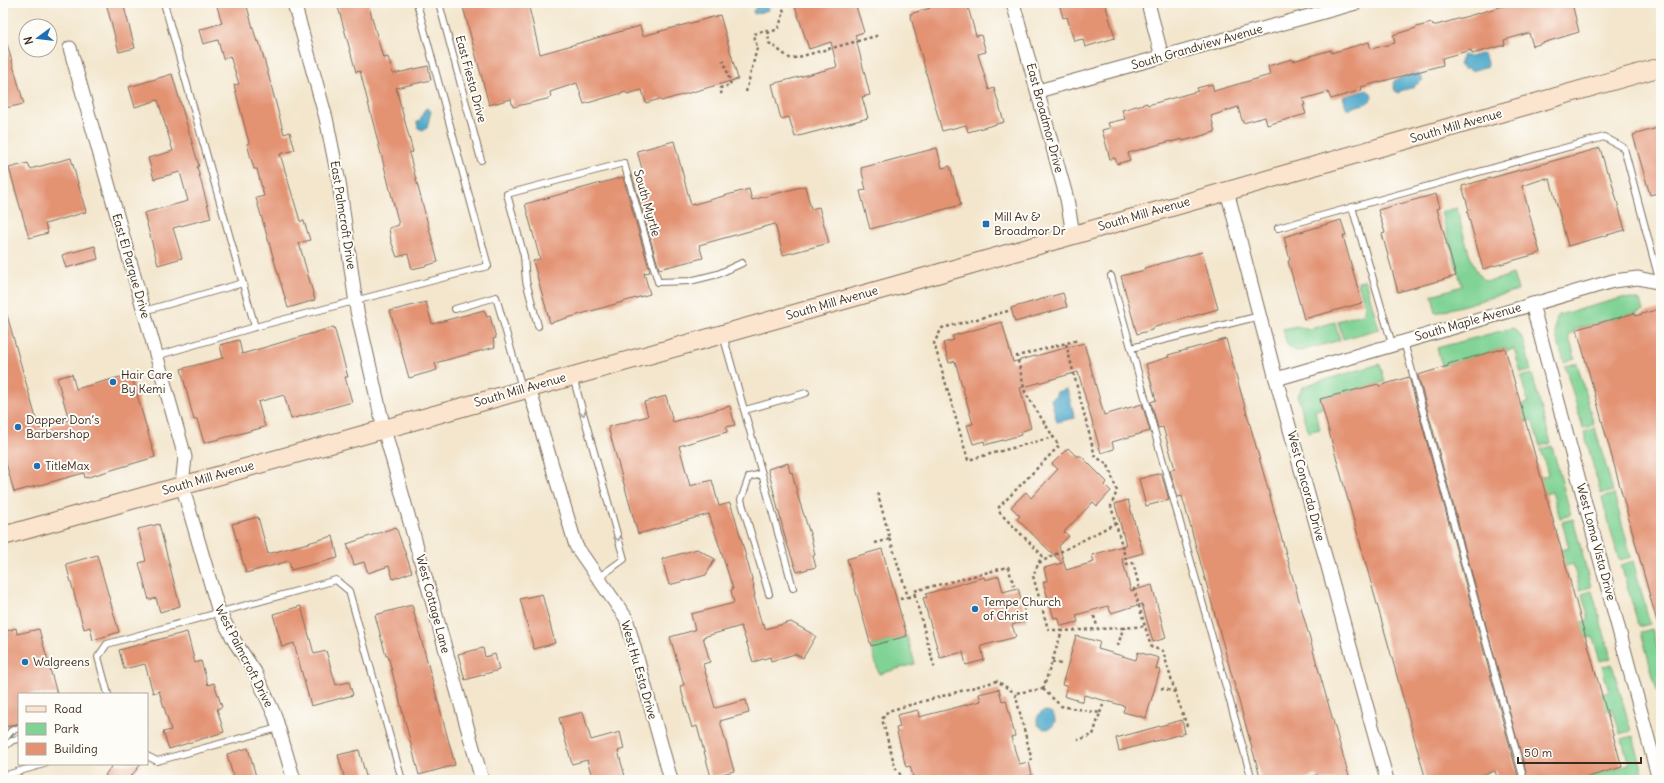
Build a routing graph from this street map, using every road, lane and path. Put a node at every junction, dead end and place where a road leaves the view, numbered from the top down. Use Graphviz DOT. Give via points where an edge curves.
graph roads {
  1 [pos="164,3"];
  2 [pos="294,3"];
  3 [pos="417,3"];
  4 [pos="439,3"];
  5 [pos="647,3"];
  6 [pos="781,3"];
  7 [pos="1013,3"];
  8 [pos="1148,3"];
  9 [pos="1356,3"];
  10 [pos="637,6"];
  11 [pos="768,33"];
  12 [pos="880,35"];
  13 [pos="70,48"];
  14 [pos="1162,57"];
  15 [pos="722,62"];
  16 [pos="1661,67"];
  17 [pos="1038,91"];
  18 [pos="746,92"];
  19 [pos="722,96"];
  20 [pos="481,160"];
  21 [pos="1227,191"];
  22 [pos="1352,208"];
  23 [pos="1278,228"];
  24 [pos="1073,234"];
  25 [pos="742,263"];
  26 [pos="1111,276"];
  27 [pos="243,283"];
  28 [pos="1661,284"];
  29 [pos="356,302"];
  30 [pos="1532,304"];
  31 [pos="455,309"];
  32 [pos="1008,310"];
  33 [pos="144,311"];
  34 [pos="1260,316"];
  35 [pos="538,326"];
  36 [pos="255,327"];
  37 [pos="722,334"];
  38 [pos="1078,340"];
  39 [pos="1398,343"];
  40 [pos="1066,344"];
  41 [pos="1131,348"];
  42 [pos="156,356"];
  43 [pos="572,376"];
  44 [pos="1276,379"];
  45 [pos="526,389"];
  46 [pos="806,393"];
  47 [pos="745,410"];
  48 [pos="384,429"];
  49 [pos="1053,437"];
  50 [pos="762,474"];
  51 [pos="182,485"];
  52 [pos="877,491"];
  53 [pos="1116,523"];
  54 [pos="3,536"];
  55 [pos="890,539"];
  56 [pos="875,543"];
  57 [pos="1039,563"];
  58 [pos="598,578"];
  59 [pos="1014,586"];
  60 [pos="793,588"];
  61 [pos="769,594"];
  62 [pos="915,596"];
  63 [pos="908,597"];
  64 [pos="900,599"];
  65 [pos="220,612"];
  66 [pos="1094,616"];
  67 [pos="1145,626"];
  68 [pos="1123,628"];
  69 [pos="1098,629"];
  70 [pos="1062,631"];
  71 [pos="1118,646"];
  72 [pos="1052,662"];
  73 [pos="1061,664"];
  74 [pos="935,670"];
  75 [pos="1161,688"];
  76 [pos="1043,689"];
  77 [pos="1175,692"];
  78 [pos="108,693"];
  79 [pos="1015,693"];
  80 [pos="1102,705"];
  81 [pos="1100,713"];
  82 [pos="1187,726"];
  83 [pos="18,728"];
  84 [pos="278,728"];
  85 [pos="18,739"];
  86 [pos="1078,740"];
  87 [pos="3,741"];
  88 [pos="3,748"];
  89 [pos="148,756"];
  90 [pos="1032,761"];
  91 [pos="41,765"];
  92 [pos="3,776"];
  93 [pos="294,780"];
  94 [pos="402,780"];
  95 [pos="482,780"];
  96 [pos="671,780"];
  97 [pos="904,780"];
  98 [pos="1252,780"];
  99 [pos="1387,780"];
  100 [pos="1524,780"];
  101 [pos="1660,780"];
  1 -- 27 [label="lane"];
  2 -- 29 [label="street, East Palmcroft Drive" via="326,118 339,182"];
  3 -- 29 [label="lane" via="488,266"];
  4 -- 20 [label="lane, East Fiesta Drive"];
  5 -- 10 [label="path"];
  6 -- 11 [label="path" via="784,12 778,30"];
  7 -- 17 [label="street, East Broadmor Drive"];
  8 -- 14 [label="street"];
  9 -- 14 [label="street, South Grandview Avenue"];
  11 -- 12 [label="path" via="769,43 791,59"];
  11 -- 18 [label="path" via="766,30 754,34 757,48"];
  13 -- 33 [label="street, East El Parque Drive"];
  14 -- 17 [label="street, South Grandview Avenue"];
  15 -- 19 [label="path" via="724,61 731,85 720,88"];
  16 -- 21 [label="main road, South Mill Avenue"];
  17 -- 24 [label="street, East Broadmor Drive" via="1067,199"];
  21 -- 24 [label="main road, South Mill Avenue"];
  21 -- 34 [label="street, West Concorda Drive"];
  22 -- 23 [label="lane"];
  22 -- 28 [label="lane" via="1604,136 1624,148"];
  22 -- 39 [label="lane"];
  24 -- 37 [label="main road, South Mill Avenue"];
  25 -- 35 [label="lane, South Myrtle" via="718,274 690,281 658,282 624,162 507,194 524,256 526,281"];
  26 -- 41 [label="lane"];
  27 -- 33 [label="lane"];
  27 -- 36 [label="lane"];
  28 -- 30 [label="street, South Maple Avenue" via="1638,278 1613,281"];
  29 -- 36 [label="lane"];
  29 -- 48 [label="street, East Palmcroft Drive"];
  30 -- 39 [label="street, South Maple Avenue"];
  30 -- 101 [label="street, West Loma Vista Drive"];
  31 -- 45 [label="lane" via="496,298"];
  32 -- 49 [label="path" via="942,328 934,343 968,460"];
  33 -- 42 [label="street, East El Parque Drive"];
  34 -- 41 [label="lane"];
  34 -- 44 [label="street, West Concorda Drive"];
  36 -- 42 [label="lane"];
  37 -- 43 [label="main road, South Mill Avenue"];
  37 -- 47 [label="lane"];
  38 -- 40 [label="path"];
  39 -- 44 [label="street, South Maple Avenue"];
  39 -- 100 [label="lane"];
  40 -- 49 [label="path" via="1017,356 1025,392"];
  40 -- 53 [label="path" via="1095,456 1108,465 1117,491 1111,506"];
  41 -- 98 [label="lane"];
  42 -- 51 [label="street, East El Parque Drive" via="185,457"];
  43 -- 45 [label="main road, South Mill Avenue"];
  43 -- 58 [label="lane, one-way" via="624,559"];
  44 -- 99 [label="street, West Concorda Drive"];
  45 -- 48 [label="main road, South Mill Avenue"];
  45 -- 58 [label="street, West Hu Esta Drive" via="576,546"];
  46 -- 47 [label="lane"];
  47 -- 50 [label="lane"];
  48 -- 51 [label="main road, South Mill Avenue"];
  48 -- 95 [label="street, West Cottage Lane"];
  49 -- 57 [label="path" via="1059,446 999,507 1000,513 1042,555"];
  50 -- 60 [label="lane"];
  50 -- 61 [label="lane" via="749,477 742,500"];
  51 -- 54 [label="main road, South Mill Avenue"];
  51 -- 65 [label="street, West Palmcroft Drive"];
  52 -- 55 [label="path"];
  53 -- 57 [label="path"];
  53 -- 67 [label="path" via="1127,564 1133,563 1139,586 1134,589"];
  55 -- 56 [label="path"];
  55 -- 63 [label="path"];
  57 -- 70 [label="path" via="1033,576 1048,629"];
  58 -- 96 [label="street, West Hu Esta Drive" via="626,618"];
  59 -- 62 [label="path" via="1008,567 914,591"];
  62 -- 63 [label="path"];
  62 -- 74 [label="path"];
  63 -- 64 [label="path"];
  65 -- 78 [label="lane" via="107,644 98,657"];
  65 -- 84 [label="street, West Palmcroft Drive" via="235,642 255,672"];
  65 -- 94 [label="lane" via="336,580 349,591"];
  66 -- 69 [label="path"];
  67 -- 68 [label="path"];
  67 -- 77 [label="path" via="1151,646 1163,652"];
  68 -- 69 [label="path"];
  68 -- 71 [label="path"];
  69 -- 70 [label="path"];
  70 -- 72 [label="path"];
  72 -- 73 [label="path"];
  72 -- 76 [label="path"];
  75 -- 77 [label="path"];
  76 -- 79 [label="path"];
  76 -- 81 [label="path" via="1062,706"];
  77 -- 82 [label="path"];
  79 -- 90 [label="path"];
  79 -- 97 [label="path" via="997,681 888,711 882,719 894,767"];
  80 -- 81 [label="path"];
  81 -- 86 [label="path" via="1093,735"];
  83 -- 87 [label="lane" via="11,731"];
  84 -- 89 [label="lane" via="157,761"];
  84 -- 93 [label="street, West Palmcroft Drive"];
  85 -- 88 [label="lane"];
  91 -- 92 [label="lane"];
}
